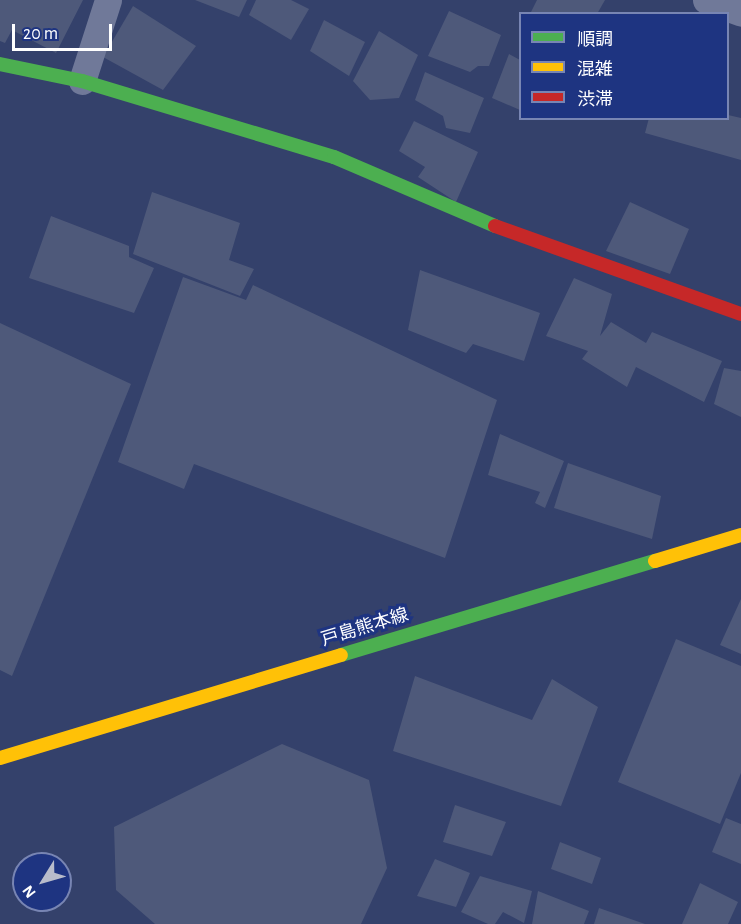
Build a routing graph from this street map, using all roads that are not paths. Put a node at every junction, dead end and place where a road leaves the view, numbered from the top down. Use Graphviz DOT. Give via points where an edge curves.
graph roads {
  1 [pos="108,0"];
  2 [pos="706,0"];
  3 [pos="741,13"];
  4 [pos="0,64"];
  5 [pos="82,81"];
  6 [pos="741,314"];
  7 [pos="741,535"];
  8 [pos="0,758"];
  1 -- 5 [label="street"];
  2 -- 3 [label="street"];
  4 -- 5 [label="street"];
  5 -- 6 [label="street" via="334,157 477,220"];
  7 -- 8 [label="street, 戸島熊本線"];
}
